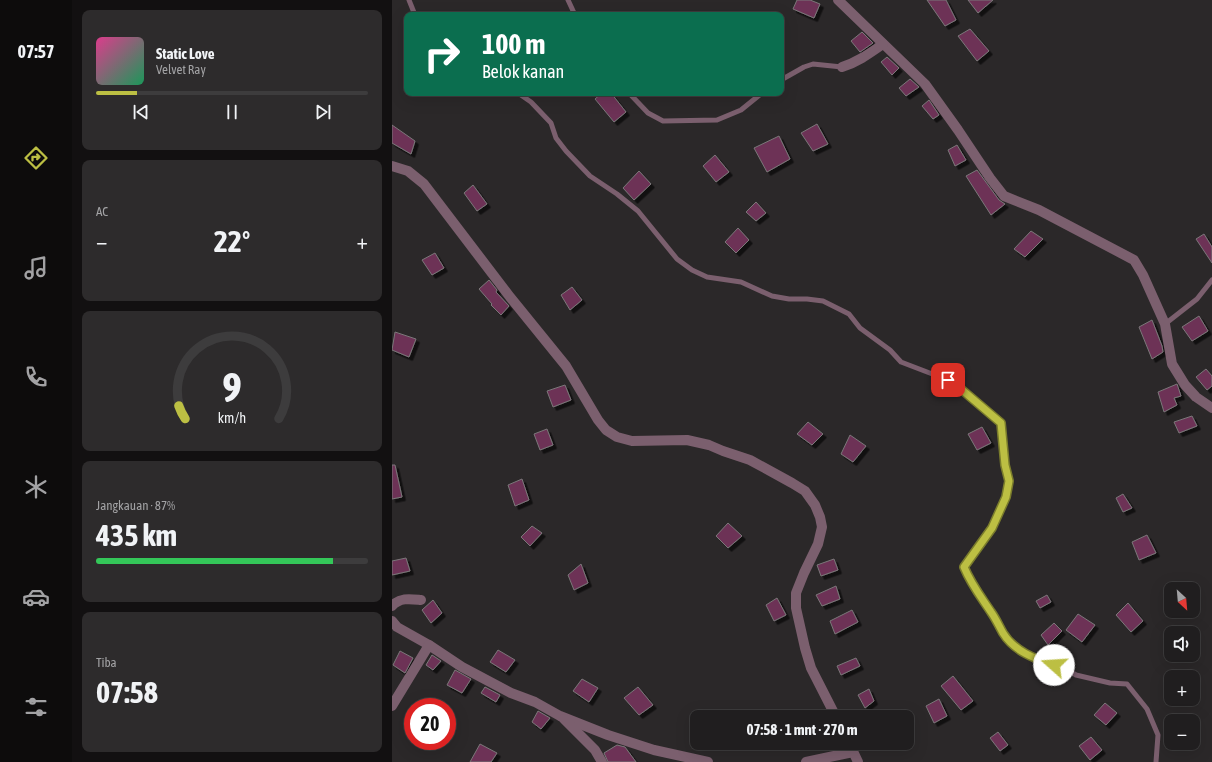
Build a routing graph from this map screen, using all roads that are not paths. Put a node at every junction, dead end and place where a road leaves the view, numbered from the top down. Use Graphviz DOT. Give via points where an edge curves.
graph roads {
  1 [pos="409,0"];
  2 [pos="568,0"];
  3 [pos="838,0"];
  4 [pos="414,12"];
  5 [pos="574,12"];
  6 [pos="883,44"];
  7 [pos="842,67"];
  8 [pos="784,78"];
  9 [pos="522,96"];
  10 [pos="632,96"];
  11 [pos="758,96"];
  12 [pos="392,166"];
  13 [pos="1212,280"];
  14 [pos="1165,324"];
  15 [pos="1212,408"];
  16 [pos="421,600"];
  17 [pos="392,606"];
  18 [pos="392,621"];
  19 [pos="429,645"];
  20 [pos="392,706"];
  21 [pos="832,710"];
  22 [pos="560,716"];
  23 [pos="853,752"];
  24 [pos="602,762"];
  25 [pos="708,762"];
  26 [pos="806,762"];
  27 [pos="858,762"];
  28 [pos="1156,762"];
  1 -- 4 [label="lane"];
  2 -- 5 [label="lane"];
  3 -- 6 [label="street"];
  6 -- 7 [label="street" via="864,57"];
  6 -- 14 [label="street" via="925,84 1004,196 1039,210 1134,260"];
  7 -- 8 [label="lane" via="812,64"];
  9 -- 28 [label="lane" via="551,123 556,138 590,176 638,211 677,259 692,270 707,277 741,282 772,296 822,301 849,314 860,328 890,350 901,362 948,380 1001,423 1009,481 1006,497 992,528 964,567 970,582 1004,634 1029,656 1062,667 1076,675 1127,684 1148,709 1158,735"];
  10 -- 11 [label="lane" via="648,113 663,121 717,120 741,110"];
  12 -- 21 [label="street" via="408,171 424,184 566,366 606,430 617,437 632,441 687,440 709,444 723,452 750,460 805,491 815,505 822,527 818,544 796,593 796,608 811,668"];
  13 -- 14 [label="lane" via="1197,299"];
  14 -- 15 [label="street" via="1172,364 1178,375 1196,397"];
  16 -- 17 [label="street" via="404,599"];
  18 -- 19 [label="street" via="397,627"];
  19 -- 20 [label="street"];
  19 -- 22 [label="street" via="462,667"];
  22 -- 24 [label="street" via="594,750"];
  22 -- 25 [label="street" via="654,750"];
  23 -- 26 [label="street"];
  23 -- 27 [label="street"];
}
